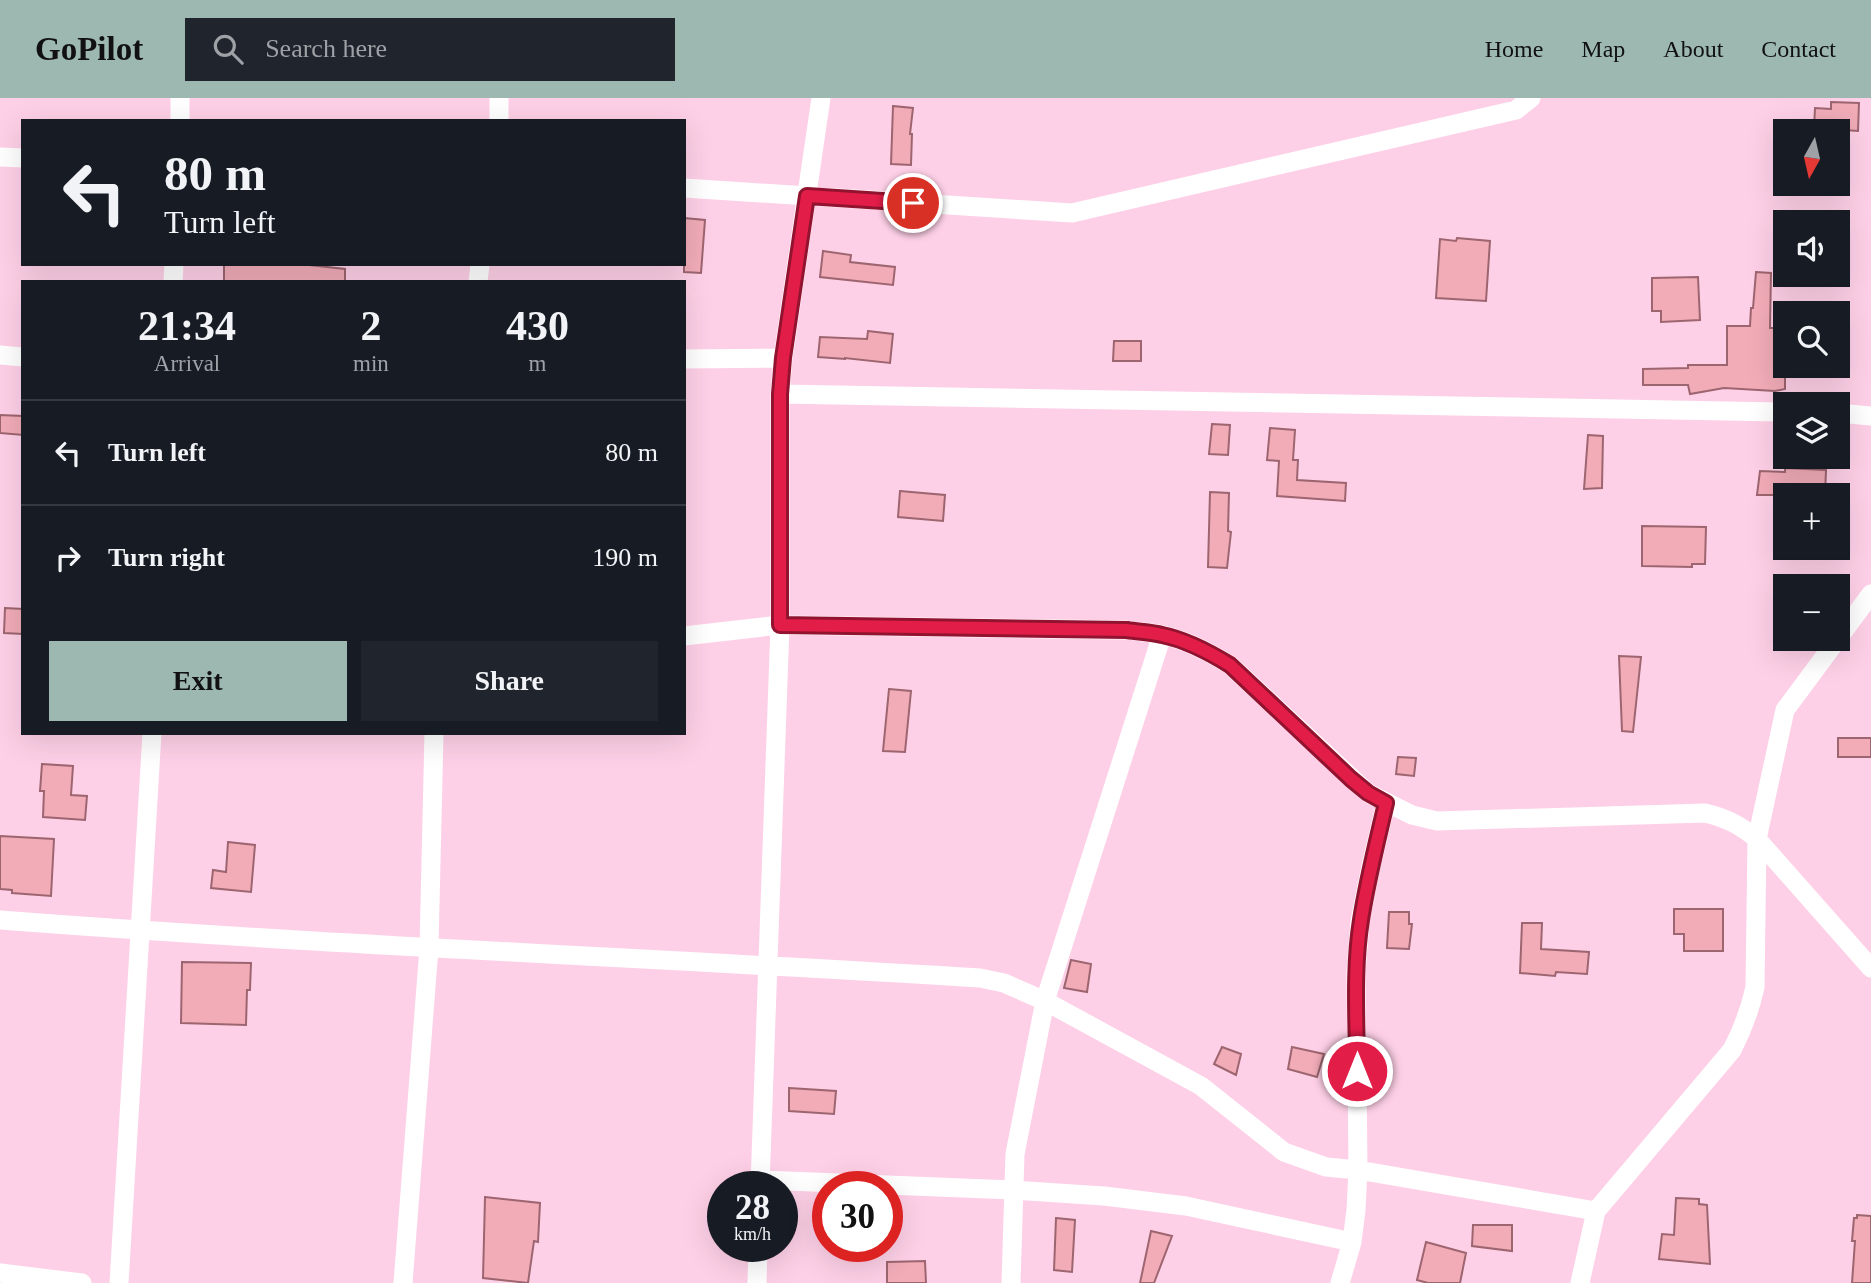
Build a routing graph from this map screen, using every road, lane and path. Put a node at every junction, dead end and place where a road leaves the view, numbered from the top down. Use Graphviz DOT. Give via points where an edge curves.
graph roads {
  1 [pos="180,98"];
  2 [pos="499,98"];
  3 [pos="821,98"];
  4 [pos="1531,98"];
  5 [pos="180,119"];
  6 [pos="499,119"];
  7 [pos="0,157"];
  8 [pos="21,158"];
  9 [pos="686,188"];
  10 [pos="807,196"];
  11 [pos="0,355"];
  12 [pos="21,357"];
  13 [pos="783,358"];
  14 [pos="686,359"];
  15 [pos="780,394"];
  16 [pos="1773,412"];
  17 [pos="1850,414"];
  18 [pos="1871,415"];
  19 [pos="1871,594"];
  20 [pos="780,625"];
  21 [pos="1162,635"];
  22 [pos="686,636"];
  23 [pos="152,735"];
  24 [pos="434,735"];
  25 [pos="1386,803"];
  26 [pos="1757,839"];
  27 [pos="0,920"];
  28 [pos="141,931"];
  29 [pos="429,948"];
  30 [pos="767,965"];
  31 [pos="1871,968"];
  32 [pos="1045,1001"];
  33 [pos="1358,1170"];
  34 [pos="761,1171"];
  35 [pos="798,1185"];
  36 [pos="1013,1190"];
  37 [pos="1596,1211"];
  38 [pos="1352,1242"];
  39 [pos="758,1262"];
  40 [pos="0,1273"];
  41 [pos="82,1283"];
  42 [pos="119,1283"];
  43 [pos="403,1283"];
  44 [pos="757,1283"];
  45 [pos="1011,1283"];
  46 [pos="1340,1283"];
  47 [pos="1580,1283"];
  1 -- 5 [label="street"];
  2 -- 6 [label="street"];
  3 -- 10 [label="street"];
  4 -- 10 [label="street" via="1516,110 1072,213"];
  7 -- 8 [label="street"];
  9 -- 10 [label="street"];
  10 -- 13 [label="street"];
  11 -- 12 [label="street"];
  13 -- 14 [label="street"];
  13 -- 15 [label="street"];
  15 -- 16 [label="street"];
  15 -- 20 [label="street"];
  17 -- 18 [label="street"];
  19 -- 26 [label="street" via="1785,710"];
  20 -- 21 [label="street" via="1127,630"];
  20 -- 22 [label="street"];
  20 -- 30 [label="street"];
  21 -- 25 [label="street" via="1230,665 1351,779"];
  21 -- 32 [label="street"];
  23 -- 28 [label="street"];
  24 -- 29 [label="street"];
  25 -- 26 [label="street" via="1412,816 1437,821 1705,813 1742,826"];
  25 -- 33 [label="street" via="1360,921 1356,972"];
  26 -- 31 [label="street"];
  26 -- 37 [label="street" via="1755,987 1743,1028 1732,1050"];
  27 -- 28 [label="street"];
  28 -- 29 [label="street"];
  28 -- 42 [label="street"];
  29 -- 30 [label="street"];
  29 -- 43 [label="street"];
  30 -- 32 [label="street" via="980,978"];
  30 -- 34 [label="street"];
  32 -- 33 [label="street" via="1201,1086 1284,1152 1326,1167"];
  32 -- 36 [label="street" via="1015,1154"];
  33 -- 37 [label="street"];
  33 -- 38 [label="street"];
  35 -- 36 [label="street"];
  36 -- 38 [label="street" via="1186,1206"];
  36 -- 45 [label="street"];
  37 -- 47 [label="street"];
  38 -- 46 [label="street"];
  39 -- 44 [label="street"];
  40 -- 41 [label="street"];
}
